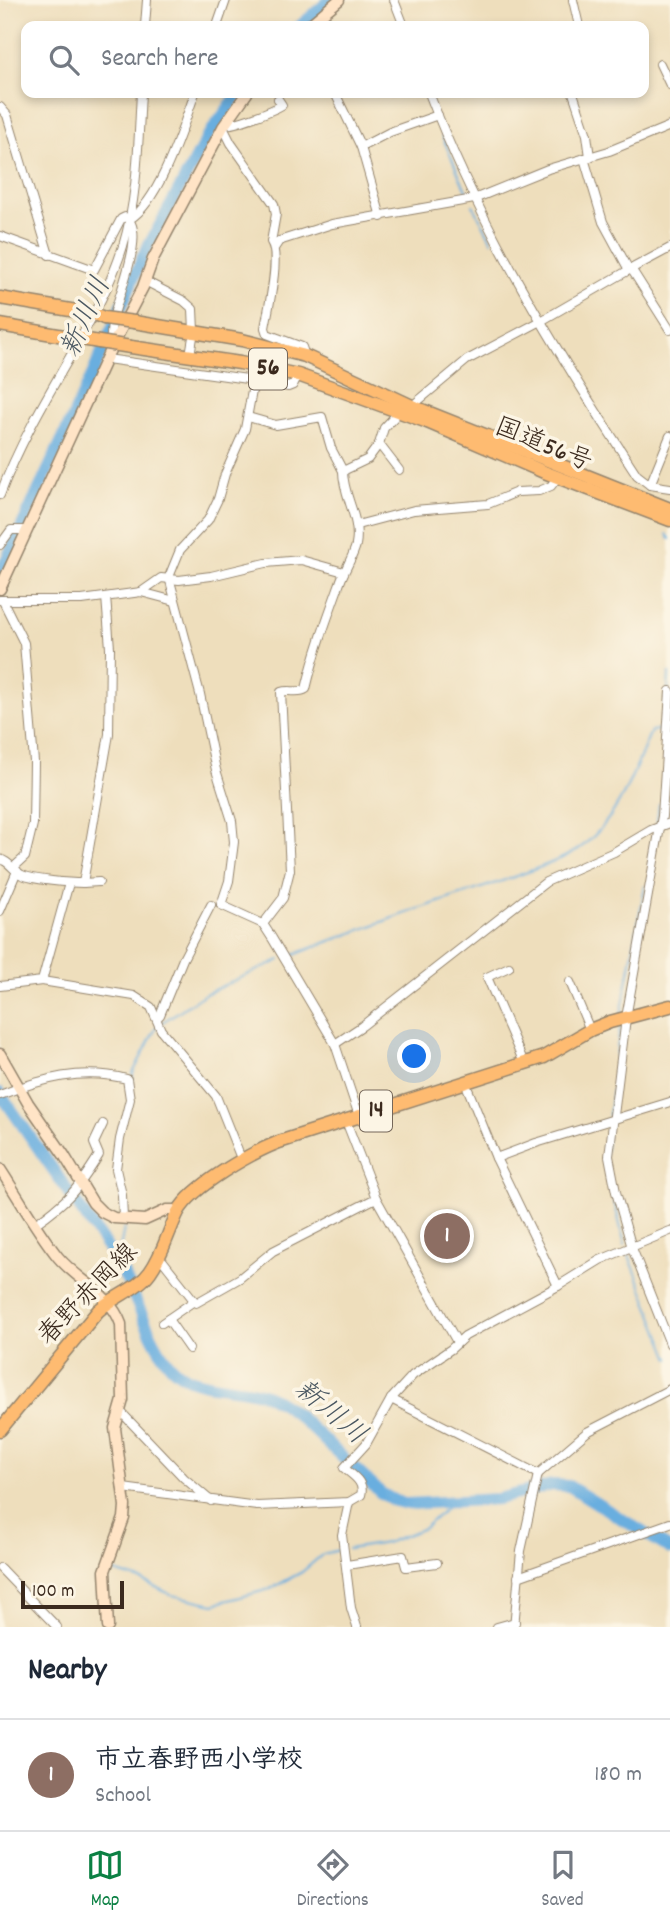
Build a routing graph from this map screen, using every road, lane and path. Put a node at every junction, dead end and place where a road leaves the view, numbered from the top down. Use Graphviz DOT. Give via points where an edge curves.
graph roads {
  1 [pos="146,0"];
  2 [pos="226,0"];
  3 [pos="339,0"];
  4 [pos="573,0"];
  5 [pos="397,1"];
  6 [pos="145,21"];
  7 [pos="219,21"];
  8 [pos="314,21"];
  9 [pos="403,21"];
  10 [pos="578,21"];
  11 [pos="660,64"];
  12 [pos="670,85"];
  13 [pos="141,98"];
  14 [pos="193,98"];
  15 [pos="243,98"];
  16 [pos="337,98"];
  17 [pos="431,98"];
  18 [pos="575,98"];
  19 [pos="278,99"];
  20 [pos="0,107"];
  21 [pos="438,115"];
  22 [pos="223,126"];
  23 [pos="670,126"];
  24 [pos="361,147"];
  25 [pos="587,158"];
  26 [pos="474,199"];
  27 [pos="381,216"];
  28 [pos="130,219"];
  29 [pos="0,236"];
  30 [pos="275,247"];
  31 [pos="670,248"];
  32 [pos="49,255"];
  33 [pos="630,270"];
  34 [pos="145,281"];
  35 [pos="0,298"];
  36 [pos="95,314"];
  37 [pos="541,321"];
  38 [pos="0,325"];
  39 [pos="670,330"];
  40 [pos="194,331"];
  41 [pos="80,338"];
  42 [pos="190,355"];
  43 [pos="108,356"];
  44 [pos="305,356"];
  45 [pos="298,375"];
  46 [pos="254,380"];
  47 [pos="406,408"];
  48 [pos="248,417"];
  49 [pos="670,436"];
  50 [pos="379,444"];
  51 [pos="398,470"];
  52 [pos="344,471"];
  53 [pos="557,478"];
  54 [pos="650,485"];
  55 [pos="670,488"];
  56 [pos="0,495"];
  57 [pos="670,509"];
  58 [pos="670,520"];
  59 [pos="357,525"];
  60 [pos="27,530"];
  61 [pos="0,545"];
  62 [pos="344,572"];
  63 [pos="169,578"];
  64 [pos="0,589"];
  65 [pos="141,592"];
  66 [pos="106,597"];
  67 [pos="2,600"];
  68 [pos="175,601"];
  69 [pos="670,691"];
  70 [pos="670,823"];
  71 [pos="659,827"];
  72 [pos="0,859"];
  73 [pos="16,869"];
  74 [pos="99,882"];
  75 [pos="69,883"];
  76 [pos="83,883"];
  77 [pos="211,905"];
  78 [pos="0,911"];
  79 [pos="263,924"];
  80 [pos="509,967"];
  81 [pos="42,981"];
  82 [pos="570,982"];
  83 [pos="0,986"];
  84 [pos="670,1006"];
  85 [pos="626,1018"];
  86 [pos="159,1023"];
  87 [pos="590,1030"];
  88 [pos="335,1044"];
  89 [pos="0,1054"];
  90 [pos="524,1063"];
  91 [pos="465,1082"];
  92 [pos="21,1088"];
  93 [pos="3,1094"];
  94 [pos="670,1102"];
  95 [pos="359,1116"];
  96 [pos="346,1121"];
  97 [pos="613,1121"];
  98 [pos="103,1124"];
  99 [pos="496,1158"];
  100 [pos="242,1161"];
  101 [pos="0,1169"];
  102 [pos="74,1192"];
  103 [pos="376,1198"];
  104 [pos="179,1210"];
  105 [pos="125,1219"];
  106 [pos="35,1224"];
  107 [pos="670,1231"];
  108 [pos="632,1248"];
  109 [pos="158,1258"];
  110 [pos="558,1286"];
  111 [pos="194,1301"];
  112 [pos="108,1302"];
  113 [pos="457,1342"];
  114 [pos="670,1344"];
  115 [pos="189,1349"];
  116 [pos="670,1389"];
  117 [pos="391,1399"];
  118 [pos="121,1412"];
  119 [pos="1,1426"];
  120 [pos="538,1474"];
  121 [pos="123,1488"];
  122 [pos="211,1501"];
  123 [pos="349,1502"];
  124 [pos="670,1524"];
  125 [pos="347,1561"];
  126 [pos="437,1563"];
  127 [pos="0,1569"];
  128 [pos="518,1577"];
  129 [pos="514,1625"];
  130 [pos="57,1627"];
  131 [pos="108,1627"];
  132 [pos="357,1627"];
  133 [pos="497,1627"];
  1 -- 6 [label="street"];
  2 -- 7 [label="street"];
  3 -- 8 [label="main road"];
  4 -- 10 [label="street"];
  5 -- 9 [label="street"];
  11 -- 12 [label="street"];
  13 -- 28 [label="street"];
  14 -- 28 [label="street" via="155,189 141,213"];
  15 -- 22 [label="main road"];
  16 -- 24 [label="street"];
  17 -- 21 [label="street"];
  18 -- 25 [label="street" via="587,135"];
  19 -- 22 [label="street" via="282,105 268,113"];
  20 -- 32 [label="street" via="7,115"];
  21 -- 24 [label="street"];
  21 -- 26 [label="street"];
  22 -- 30 [label="street" via="274,204 271,242"];
  22 -- 34 [label="main road"];
  23 -- 25 [label="street"];
  24 -- 27 [label="street"];
  25 -- 26 [label="street"];
  25 -- 33 [label="street" via="603,222"];
  26 -- 27 [label="street"];
  26 -- 37 [label="street"];
  27 -- 30 [label="street" via="332,224"];
  28 -- 32 [label="street" via="121,219 94,270"];
  28 -- 36 [label="street"];
  28 -- 43 [label="street" via="132,249 112,322"];
  29 -- 32 [label="street"];
  30 -- 44 [label="street" via="265,328 267,334 302,347"];
  31 -- 33 [label="street"];
  33 -- 37 [label="street"];
  33 -- 39 [label="street"];
  34 -- 40 [label="street" via="194,309"];
  34 -- 43 [label="main road"];
  35 -- 36 [label="main road, 56"];
  36 -- 40 [label="main road, 56, bridge"];
  36 -- 41 [label="street"];
  37 -- 47 [label="street" via="467,360"];
  37 -- 54 [label="street" via="637,475"];
  38 -- 41 [label="main road, 56"];
  40 -- 42 [label="street"];
  40 -- 44 [label="main road, 56"];
  41 -- 42 [label="main road, 56, bridge"];
  41 -- 56 [label="street"];
  42 -- 45 [label="main road, 56"];
  43 -- 46 [label="street"];
  43 -- 60 [label="main road"];
  44 -- 47 [label="main road, 56"];
  45 -- 46 [label="street" via="288,387"];
  45 -- 47 [label="main road, 56"];
  46 -- 48 [label="street"];
  47 -- 50 [label="street" via="384,428"];
  47 -- 53 [label="main road, 国道56号 / 56"];
  47 -- 57 [label="main road, 国道56号 / 56"];
  48 -- 52 [label="street" via="276,425 322,417"];
  48 -- 63 [label="street" via="208,520 180,550"];
  49 -- 54 [label="street"];
  50 -- 51 [label="street"];
  50 -- 52 [label="street" via="368,459"];
  52 -- 59 [label="street"];
  53 -- 58 [label="main road, 国道56号 / 56"];
  53 -- 59 [label="street" via="539,491 517,492 488,504 414,510"];
  54 -- 55 [label="street"];
  59 -- 62 [label="street" via="356,547"];
  60 -- 61 [label="street" via="11,530"];
  60 -- 64 [label="main road"];
  62 -- 63 [label="street" via="301,560 211,576"];
  62 -- 79 [label="street" via="306,689 281,692 290,870 283,898"];
  63 -- 65 [label="street" via="161,578"];
  63 -- 68 [label="street"];
  65 -- 66 [label="street"];
  65 -- 68 [label="street"];
  66 -- 67 [label="street"];
  66 -- 76 [label="street" via="109,734"];
  67 -- 73 [label="street" via="24,643 34,762 33,824 26,857"];
  68 -- 79 [label="street" via="232,821 229,881 221,905"];
  69 -- 71 [label="street"];
  70 -- 71 [label="street"];
  71 -- 85 [label="street"];
  71 -- 88 [label="street" via="546,882"];
  72 -- 73 [label="street"];
  73 -- 75 [label="street" via="22,875"];
  73 -- 78 [label="street"];
  74 -- 76 [label="street"];
  75 -- 76 [label="street"];
  75 -- 81 [label="street"];
  77 -- 86 [label="street"];
  79 -- 88 [label="street"];
  80 -- 90 [label="street" via="487,977"];
  81 -- 83 [label="street"];
  81 -- 86 [label="street" via="134,996 151,1007"];
  82 -- 87 [label="street"];
  84 -- 85 [label="main road, 春野赤岡線 / 14"];
  85 -- 87 [label="main road, 春野赤岡線 / 14"];
  85 -- 97 [label="street"];
  86 -- 100 [label="street" via="216,1096"];
  87 -- 90 [label="main road, 春野赤岡線 / 14"];
  88 -- 95 [label="street"];
  89 -- 92 [label="main road"];
  90 -- 91 [label="main road, 春野赤岡線 / 14"];
  91 -- 95 [label="main road, 春野赤岡線 / 14"];
  91 -- 99 [label="street"];
  92 -- 93 [label="street"];
  92 -- 102 [label="main road"];
  92 -- 105 [label="street" via="64,1076 108,1074 127,1079 130,1099 116,1169"];
  94 -- 97 [label="street"];
  95 -- 96 [label="main road, 春野赤岡線 / 14"];
  96 -- 100 [label="main road, 春野赤岡線 / 14" via="279,1142"];
  96 -- 103 [label="street"];
  97 -- 99 [label="street"];
  97 -- 108 [label="street" via="609,1156"];
  98 -- 102 [label="street" via="94,1143 99,1155"];
  99 -- 110 [label="street"];
  100 -- 104 [label="main road, 春野赤岡線 / 14" via="200,1188"];
  101 -- 106 [label="main road"];
  102 -- 105 [label="main road" via="114,1219"];
  102 -- 106 [label="street"];
  103 -- 111 [label="street" via="273,1251 240,1278"];
  103 -- 113 [label="street"];
  104 -- 105 [label="main road" via="145,1220"];
  104 -- 109 [label="main road, 春野赤岡線 / 14"];
  106 -- 112 [label="main road" via="67,1267"];
  107 -- 108 [label="street"];
  108 -- 110 [label="street" via="600,1260"];
  108 -- 114 [label="street"];
  109 -- 111 [label="street"];
  109 -- 112 [label="main road, 春野赤岡線 / 14" via="150,1272"];
  110 -- 113 [label="street"];
  111 -- 115 [label="street" via="165,1321"];
  112 -- 118 [label="main road" via="121,1324"];
  112 -- 119 [label="main road, 春野赤岡線 / 14"];
  113 -- 117 [label="street" via="413,1375"];
  116 -- 120 [label="street" via="587,1432"];
  117 -- 120 [label="street"];
  117 -- 123 [label="street" via="366,1444 344,1468 363,1488 361,1495"];
  118 -- 121 [label="main road" via="115,1428"];
  118 -- 122 [label="street"];
  120 -- 128 [label="street"];
  121 -- 122 [label="street"];
  121 -- 131 [label="main road" via="124,1518 105,1571"];
  122 -- 123 [label="street" via="257,1506"];
  123 -- 125 [label="street" via="342,1535"];
  124 -- 128 [label="street"];
  125 -- 126 [label="street" via="404,1556 406,1567"];
  125 -- 132 [label="street"];
  127 -- 130 [label="street"];
  128 -- 129 [label="street"];
  129 -- 133 [label="street"];
}
